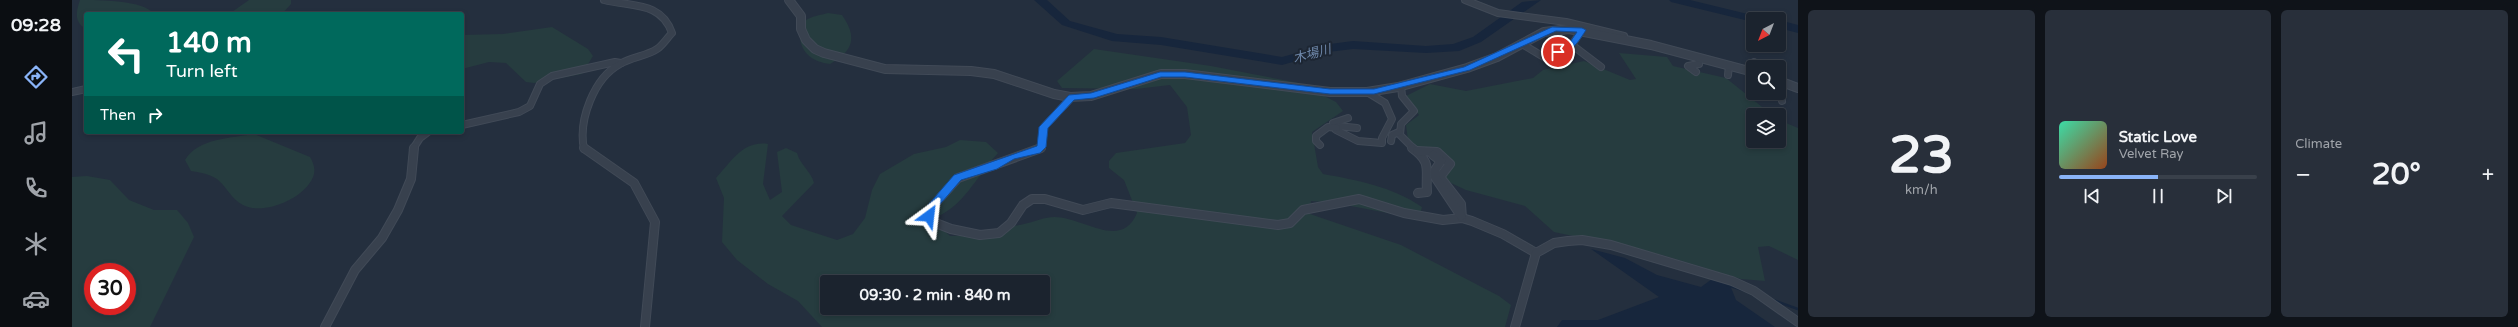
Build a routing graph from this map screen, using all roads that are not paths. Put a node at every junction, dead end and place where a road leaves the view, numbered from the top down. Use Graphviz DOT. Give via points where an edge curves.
graph roads {
  1 [pos="604,0"];
  2 [pos="788,0"];
  3 [pos="1465,0"];
  4 [pos="1582,30"];
  5 [pos="1522,44"];
  6 [pos="1572,45"];
  7 [pos="1651,45"];
  8 [pos="1558,55"];
  9 [pos="1698,57"];
  10 [pos="1547,59"];
  11 [pos="622,63"];
  12 [pos="1729,65"];
  13 [pos="1601,67"];
  14 [pos="1746,70"];
  15 [pos="1696,72"];
  16 [pos="1728,75"];
  17 [pos="1786,84"];
  18 [pos="1401,86"];
  19 [pos="1798,88"];
  20 [pos="84,89"];
  21 [pos="72,92"];
  22 [pos="1367,92"];
  23 [pos="1072,97"];
  24 [pos="1348,118"];
  25 [pos="464,125"];
  26 [pos="1388,126"];
  27 [pos="1328,127"];
  28 [pos="1337,128"];
  29 [pos="1357,128"];
  30 [pos="1399,131"];
  31 [pos="425,134"];
  32 [pos="1391,141"];
  33 [pos="1320,146"];
  34 [pos="1419,153"];
  35 [pos="1418,193"];
  36 [pos="1462,218"];
  37 [pos="1536,253"];
  38 [pos="1798,322"];
  39 [pos="325,327"];
  40 [pos="645,327"];
  41 [pos="1515,327"];
  1 -- 11 [label="street" via="650,5 666,14 670,20 672,33 657,49"];
  2 -- 23 [label="street" via="801,16 801,29 806,40 815,49 824,53 904,72 971,71 994,74 1054,94"];
  3 -- 7 [label="street" via="1490,10 1557,20"];
  4 -- 5 [label="street" via="1555,29"];
  4 -- 6 [label="street"];
  4 -- 7 [label="street" via="1633,45"];
  5 -- 10 [label="street"];
  5 -- 18 [label="street" via="1467,68"];
  6 -- 8 [label="street"];
  6 -- 13 [label="street"];
  7 -- 9 [label="street"];
  9 -- 12 [label="street"];
  9 -- 15 [label="street" via="1699,64 1688,66"];
  11 -- 25 [label="street" via="614,62 552,76 540,84 530,106 519,112"];
  11 -- 40 [label="street" via="609,71 600,82 585,110 581,135 584,149 634,183 643,196 654,222"];
  12 -- 14 [label="street"];
  12 -- 16 [label="street"];
  17 -- 19 [label="street"];
  18 -- 22 [label="street"];
  18 -- 30 [label="street" via="1402,96 1414,111"];
  20 -- 21 [label="street"];
  22 -- 23 [label="street" via="1330,92 1185,74 1160,74 1091,96"];
  22 -- 26 [label="street" via="1385,103 1392,119"];
  23 -- 36 [label="street" via="1044,127 1042,147 1037,151 1011,157 994,166 958,178 931,208 929,216 933,222 980,235 999,233 1011,223 1023,205 1032,199 1045,199 1083,210 1111,203 1278,225 1290,224 1303,210 1359,199 1404,213 1443,220"];
  24 -- 27 [label="street"];
  26 -- 28 [label="street" via="1382,143 1378,144 1353,140 1342,135"];
  26 -- 30 [label="street"];
  27 -- 28 [label="street"];
  27 -- 33 [label="street" via="1316,136"];
  28 -- 29 [label="street"];
  30 -- 32 [label="street" via="1392,135"];
  30 -- 34 [label="street" via="1400,136"];
  31 -- 39 [label="street" via="417,139 412,148 413,170 398,212 378,244 356,268 334,315"];
  34 -- 35 [label="street" via="1426,159 1428,167 1425,181 1427,192"];
  34 -- 36 [label="street" via="1430,154 1441,161 1435,170 1435,177"];
  36 -- 37 [label="street" via="1503,234"];
  37 -- 38 [label="street" via="1554,243 1568,241 1582,240 1611,245 1679,264 1755,291"];
  37 -- 41 [label="street"];
}
